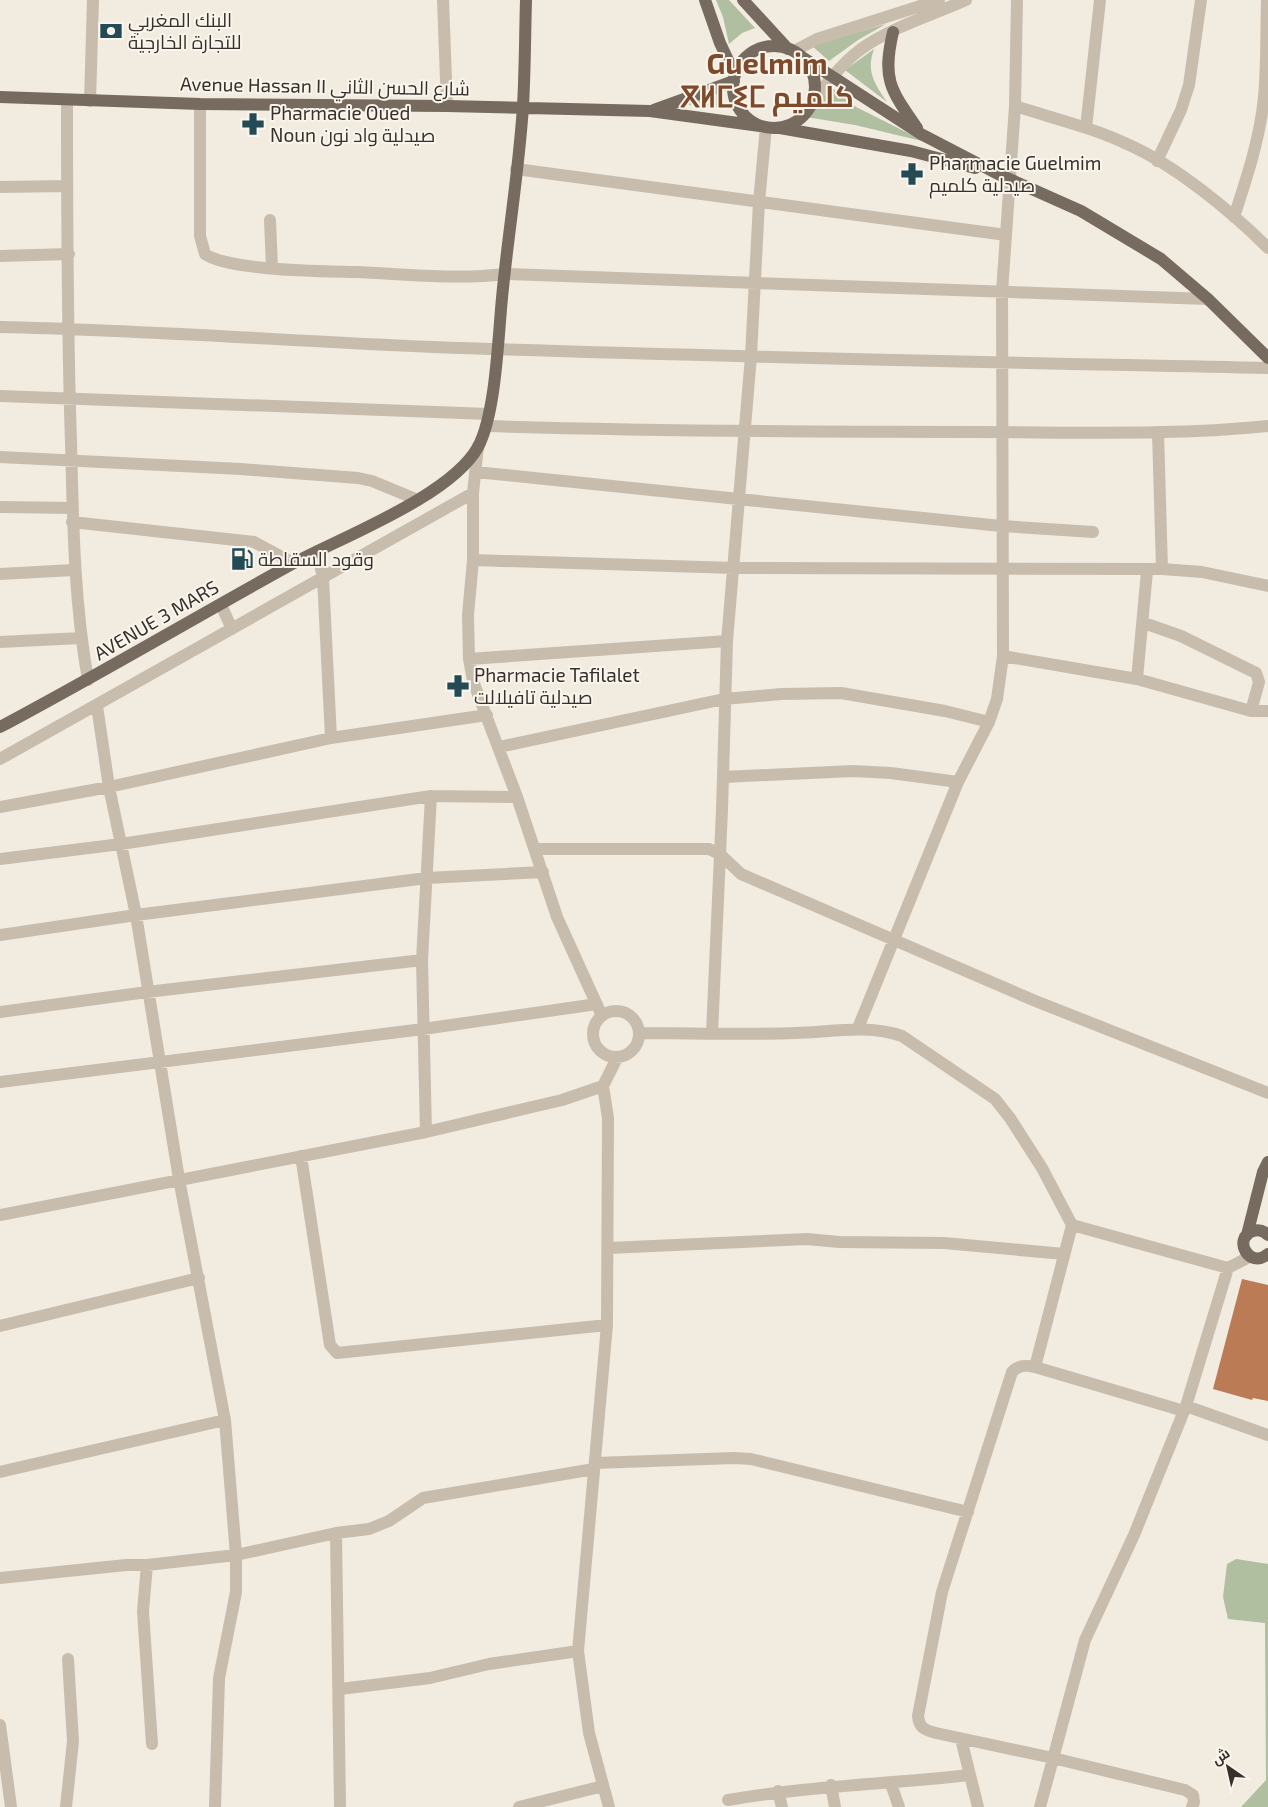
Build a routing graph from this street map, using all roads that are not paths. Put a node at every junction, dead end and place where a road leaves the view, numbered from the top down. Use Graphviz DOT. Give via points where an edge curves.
graph roads {
  1 [pos="93,0"];
  2 [pos="443,0"];
  3 [pos="526,0"];
  4 [pos="705,0"];
  5 [pos="743,0"];
  6 [pos="939,0"];
  7 [pos="966,0"];
  8 [pos="1017,0"];
  9 [pos="1100,0"];
  10 [pos="1201,0"];
  11 [pos="1267,0"];
  12 [pos="893,32"];
  13 [pos="795,53"];
  14 [pos="832,75"];
  15 [pos="734,78"];
  16 [pos="0,97"];
  17 [pos="67,100"];
  18 [pos="90,101"];
  19 [pos="812,103"];
  20 [pos="200,104"];
  21 [pos="447,106"];
  22 [pos="1015,106"];
  23 [pos="523,108"];
  24 [pos="650,111"];
  25 [pos="768,127"];
  26 [pos="1086,128"];
  27 [pos="921,134"];
  28 [pos="1156,160"];
  29 [pos="516,169"];
  30 [pos="1004,176"];
  31 [pos="67,186"];
  32 [pos="0,187"];
  33 [pos="759,202"];
  34 [pos="1234,217"];
  35 [pos="270,220"];
  36 [pos="1006,235"];
  37 [pos="1268,248"];
  38 [pos="69,254"];
  39 [pos="0,256"];
  40 [pos="272,268"];
  41 [pos="504,274"];
  42 [pos="754,283"];
  43 [pos="1002,292"];
  44 [pos="1208,299"];
  45 [pos="0,327"];
  46 [pos="67,328"];
  47 [pos="497,349"];
  48 [pos="751,356"];
  49 [pos="1268,358"];
  50 [pos="1001,363"];
  51 [pos="1268,368"];
  52 [pos="0,396"];
  53 [pos="69,400"];
  54 [pos="488,420"];
  55 [pos="1268,426"];
  56 [pos="744,432"];
  57 [pos="1001,432"];
  58 [pos="1158,432"];
  59 [pos="478,446"];
  60 [pos="0,457"];
  61 [pos="71,461"];
  62 [pos="476,472"];
  63 [pos="473,493"];
  64 [pos="418,500"];
  65 [pos="738,500"];
  66 [pos="0,507"];
  67 [pos="72,508"];
  68 [pos="72,522"];
  69 [pos="1002,526"];
  70 [pos="1093,532"];
  71 [pos="317,552"];
  72 [pos="473,560"];
  73 [pos="293,564"];
  74 [pos="735,568"];
  75 [pos="1162,569"];
  76 [pos="74,570"];
  77 [pos="1001,570"];
  78 [pos="1147,571"];
  79 [pos="0,574"];
  80 [pos="323,578"];
  81 [pos="1268,586"];
  82 [pos="221,605"];
  83 [pos="1144,623"];
  84 [pos="232,629"];
  85 [pos="81,638"];
  86 [pos="727,641"];
  87 [pos="0,642"];
  88 [pos="1003,656"];
  89 [pos="469,659"];
  90 [pos="1137,679"];
  91 [pos="88,680"];
  92 [pos="724,699"];
  93 [pos="97,706"];
  94 [pos="1251,710"];
  95 [pos="1268,711"];
  96 [pos="487,715"];
  97 [pos="989,722"];
  98 [pos="0,727"];
  99 [pos="331,738"];
  100 [pos="499,747"];
  101 [pos="0,759"];
  102 [pos="723,777"];
  103 [pos="958,782"];
  104 [pos="109,787"];
  105 [pos="431,796"];
  106 [pos="517,797"];
  107 [pos="0,807"];
  108 [pos="121,844"];
  109 [pos="536,849"];
  110 [pos="720,854"];
  111 [pos="0,859"];
  112 [pos="543,872"];
  113 [pos="427,878"];
  114 [pos="136,915"];
  115 [pos="0,935"];
  116 [pos="894,941"];
  117 [pos="422,960"];
  118 [pos="147,992"];
  119 [pos="597,1004"];
  120 [pos="0,1012"];
  121 [pos="602,1016"];
  122 [pos="858,1028"];
  123 [pos="423,1029"];
  124 [pos="712,1032"];
  125 [pos="640,1033"];
  126 [pos="617,1058"];
  127 [pos="161,1063"];
  128 [pos="0,1082"];
  129 [pos="603,1086"];
  130 [pos="1268,1093"];
  131 [pos="426,1132"];
  132 [pos="301,1156"];
  133 [pos="1268,1162"];
  134 [pos="179,1179"];
  135 [pos="0,1215"];
  136 [pos="1072,1225"];
  137 [pos="1247,1235"];
  138 [pos="1268,1235"];
  139 [pos="609,1248"];
  140 [pos="1064,1254"];
  141 [pos="1249,1256"];
  142 [pos="1267,1257"];
  143 [pos="1228,1268"];
  144 [pos="199,1278"];
  145 [pos="607,1325"];
  146 [pos="0,1326"];
  147 [pos="1035,1366"];
  148 [pos="1185,1409"];
  149 [pos="224,1420"];
  150 [pos="1268,1435"];
  151 [pos="595,1466"];
  152 [pos="0,1472"];
  153 [pos="968,1512"];
  154 [pos="336,1533"];
  155 [pos="236,1555"];
  156 [pos="147,1565"];
  157 [pos="0,1578"];
  158 [pos="578,1651"];
  159 [pos="68,1659"];
  160 [pos="340,1689"];
  161 [pos="0,1725"];
  162 [pos="961,1739"];
  163 [pos="152,1744"];
  164 [pos="1053,1758"];
  165 [pos="970,1775"];
  166 [pos="891,1784"];
  167 [pos="831,1785"];
  168 [pos="603,1786"];
  169 [pos="778,1791"];
  170 [pos="728,1800"];
  171 [pos="11,1807"];
  172 [pos="66,1807"];
  173 [pos="214,1807"];
  174 [pos="340,1807"];
  175 [pos="519,1807"];
  176 [pos="609,1807"];
  177 [pos="782,1807"];
  178 [pos="835,1807"];
  179 [pos="899,1807"];
  180 [pos="978,1807"];
  181 [pos="1040,1807"];
  182 [pos="1192,1807"];
  1 -- 18 [label="street"];
  2 -- 21 [label="street"];
  3 -- 23 [label="main road, AVENUE 3 MARS"];
  4 -- 15 [label="main road"];
  5 -- 13 [label="main road"];
  6 -- 13 [label="street" via="817,39"];
  7 -- 12 [label="street"];
  8 -- 22 [label="street"];
  9 -- 26 [label="street"];
  10 -- 28 [label="street" via="1189,85 1182,110"];
  11 -- 34 [label="street" via="1264,96 1259,132"];
  12 -- 14 [label="street" via="862,49"];
  12 -- 27 [label="main road" via="887,56 888,77 898,101"];
  13 -- 14 [label="main road"];
  13 -- 15 [label="main road" via="772,46 756,51 743,60"];
  13 -- 19 [label="main road" via="813,74 815,94"];
  14 -- 19 [label="street"];
  14 -- 27 [label="main road"];
  15 -- 24 [label="main road, Avenue Hassan II شارع الحسن الثاني"];
  15 -- 25 [label="main road" via="733,90 744,116"];
  16 -- 17 [label="main road, Avenue Hassan II شارع الحسن الثاني"];
  17 -- 18 [label="main road, Avenue Hassan II شارع الحسن الثاني"];
  17 -- 31 [label="street"];
  18 -- 20 [label="main road, Avenue Hassan II شارع الحسن الثاني"];
  19 -- 25 [label="main road" via="798,120"];
  20 -- 21 [label="main road, Avenue Hassan II شارع الحسن الثاني"];
  20 -- 40 [label="street" via="202,248 205,254 218,260"];
  21 -- 23 [label="main road, Avenue Hassan II شارع الحسن الثاني"];
  22 -- 26 [label="street"];
  22 -- 30 [label="street"];
  23 -- 24 [label="main road, Avenue Hassan II شارع الحسن الثاني"];
  23 -- 29 [label="main road, AVENUE 3 MARS"];
  24 -- 25 [label="main road, Avenue Hassan II شارع الحسن الثاني"];
  25 -- 30 [label="main road, Avenue Hassan II شارع الحسن الثاني" via="911,151"];
  25 -- 33 [label="street"];
  26 -- 28 [label="street" via="1128,144"];
  27 -- 30 [label="main road"];
  28 -- 34 [label="street"];
  29 -- 33 [label="street"];
  29 -- 41 [label="main road, AVENUE 3 MARS"];
  30 -- 36 [label="street"];
  30 -- 44 [label="main road" via="1081,211 1161,259"];
  31 -- 32 [label="street"];
  31 -- 38 [label="street"];
  33 -- 36 [label="street"];
  33 -- 42 [label="street"];
  34 -- 37 [label="street"];
  35 -- 40 [label="street"];
  36 -- 43 [label="street"];
  38 -- 39 [label="street"];
  38 -- 46 [label="street"];
  40 -- 41 [label="street" via="449,276"];
  41 -- 42 [label="street"];
  41 -- 47 [label="main road, AVENUE 3 MARS"];
  42 -- 43 [label="street"];
  42 -- 48 [label="street"];
  43 -- 44 [label="street"];
  43 -- 50 [label="street"];
  44 -- 49 [label="main road"];
  45 -- 46 [label="street"];
  46 -- 47 [label="street"];
  46 -- 53 [label="street"];
  47 -- 48 [label="street"];
  47 -- 54 [label="main road, AVENUE 3 MARS"];
  48 -- 50 [label="street"];
  48 -- 56 [label="street"];
  50 -- 51 [label="street"];
  50 -- 57 [label="street"];
  52 -- 53 [label="street"];
  53 -- 54 [label="street"];
  53 -- 61 [label="street"];
  54 -- 56 [label="street"];
  54 -- 59 [label="main road, AVENUE 3 MARS"];
  55 -- 58 [label="street"];
  56 -- 57 [label="street"];
  56 -- 65 [label="street"];
  57 -- 58 [label="street"];
  57 -- 69 [label="street"];
  58 -- 75 [label="street"];
  59 -- 62 [label="street"];
  59 -- 64 [label="main road, AVENUE 3 MARS" via="468,462"];
  60 -- 61 [label="street"];
  61 -- 64 [label="street" via="358,478 382,484"];
  61 -- 67 [label="street"];
  62 -- 63 [label="street"];
  62 -- 65 [label="street"];
  63 -- 72 [label="street"];
  63 -- 80 [label="street"];
  64 -- 71 [label="main road, AVENUE 3 MARS"];
  65 -- 69 [label="street"];
  65 -- 74 [label="street"];
  66 -- 67 [label="street"];
  67 -- 68 [label="street"];
  68 -- 73 [label="street" via="254,542"];
  68 -- 76 [label="street"];
  69 -- 70 [label="street"];
  69 -- 77 [label="street"];
  71 -- 73 [label="main road, AVENUE 3 MARS"];
  71 -- 80 [label="street"];
  72 -- 74 [label="street"];
  72 -- 89 [label="street" via="468,615"];
  73 -- 82 [label="main road, AVENUE 3 MARS"];
  74 -- 77 [label="street"];
  74 -- 86 [label="street"];
  75 -- 78 [label="street"];
  75 -- 81 [label="street" via="1202,572"];
  76 -- 79 [label="street"];
  76 -- 85 [label="street"];
  77 -- 78 [label="street"];
  77 -- 88 [label="street"];
  78 -- 83 [label="street"];
  80 -- 84 [label="street"];
  80 -- 99 [label="street"];
  82 -- 84 [label="street"];
  82 -- 91 [label="main road, AVENUE 3 MARS"];
  83 -- 90 [label="street"];
  83 -- 94 [label="street" via="1181,636 1256,673 1259,682"];
  84 -- 93 [label="street"];
  85 -- 87 [label="street"];
  85 -- 91 [label="street"];
  86 -- 89 [label="street"];
  86 -- 92 [label="street"];
  88 -- 90 [label="street"];
  88 -- 97 [label="street" via="997,700"];
  89 -- 96 [label="street" via="473,681"];
  90 -- 94 [label="street"];
  91 -- 98 [label="main road, AVENUE 3 MARS"];
  92 -- 97 [label="street" via="842,692"];
  92 -- 100 [label="street"];
  92 -- 102 [label="street"];
  93 -- 101 [label="street"];
  93 -- 104 [label="street"];
  94 -- 95 [label="street"];
  96 -- 99 [label="street"];
  96 -- 100 [label="street"];
  97 -- 103 [label="street"];
  99 -- 104 [label="street"];
  100 -- 106 [label="street"];
  102 -- 103 [label="street" via="853,771"];
  102 -- 110 [label="street"];
  103 -- 116 [label="street"];
  104 -- 107 [label="street"];
  104 -- 108 [label="street"];
  105 -- 106 [label="street"];
  105 -- 108 [label="street"];
  105 -- 113 [label="street"];
  106 -- 109 [label="street"];
  108 -- 111 [label="street"];
  108 -- 114 [label="street"];
  109 -- 110 [label="street" via="703,848"];
  109 -- 112 [label="street"];
  110 -- 116 [label="street" via="741,874"];
  110 -- 124 [label="street"];
  112 -- 113 [label="street"];
  112 -- 119 [label="street" via="557,917"];
  113 -- 114 [label="street"];
  113 -- 117 [label="street"];
  114 -- 115 [label="street"];
  114 -- 118 [label="street"];
  116 -- 122 [label="street"];
  116 -- 130 [label="street" via="1032,1000"];
  117 -- 118 [label="street"];
  117 -- 123 [label="street"];
  118 -- 120 [label="street"];
  118 -- 127 [label="street"];
  119 -- 121 [label="street"];
  119 -- 123 [label="street"];
  121 -- 125 [label="street" via="618,1011 626,1013 638,1025"];
  121 -- 126 [label="street" via="594,1028 594,1043 604,1054"];
  122 -- 124 [label="street" via="796,1033"];
  122 -- 136 [label="street" via="885,1030 902,1036 995,1099 1042,1168"];
  123 -- 127 [label="street"];
  123 -- 131 [label="street"];
  124 -- 125 [label="street"];
  125 -- 126 [label="street" via="631,1052"];
  126 -- 129 [label="street"];
  127 -- 128 [label="street"];
  127 -- 134 [label="street"];
  129 -- 131 [label="street" via="562,1100"];
  129 -- 139 [label="street" via="608,1118"];
  131 -- 132 [label="street"];
  132 -- 134 [label="street"];
  132 -- 145 [label="street" via="330,1345 337,1353"];
  133 -- 137 [label="main road"];
  134 -- 135 [label="street"];
  134 -- 144 [label="street"];
  136 -- 140 [label="street"];
  136 -- 143 [label="street"];
  137 -- 138 [label="main road" via="1260,1230"];
  137 -- 141 [label="main road" via="1243,1246"];
  139 -- 140 [label="street" via="807,1239 944,1243"];
  139 -- 145 [label="street"];
  140 -- 147 [label="street"];
  141 -- 142 [label="main road" via="1257,1259"];
  141 -- 143 [label="street"];
  143 -- 148 [label="street"];
  144 -- 146 [label="street"];
  144 -- 149 [label="street"];
  145 -- 151 [label="street"];
  147 -- 148 [label="street"];
  147 -- 153 [label="street" via="1017,1367 1012,1372"];
  148 -- 150 [label="street"];
  148 -- 164 [label="street" via="1134,1535 1085,1640"];
  149 -- 152 [label="street"];
  149 -- 155 [label="street"];
  151 -- 153 [label="street" via="751,1459"];
  151 -- 154 [label="street" via="423,1498 380,1526"];
  151 -- 158 [label="street"];
  153 -- 162 [label="street" via="942,1592 918,1716 918,1723 923,1729"];
  154 -- 155 [label="street"];
  154 -- 160 [label="street"];
  155 -- 156 [label="street"];
  155 -- 173 [label="street" via="236,1592 219,1678"];
  156 -- 157 [label="street"];
  156 -- 163 [label="street" via="143,1611"];
  158 -- 160 [label="street" via="489,1664 430,1678"];
  158 -- 168 [label="street" via="588,1733"];
  159 -- 172 [label="street" via="73,1741"];
  160 -- 174 [label="street"];
  161 -- 171 [label="street"];
  162 -- 164 [label="street"];
  162 -- 165 [label="street"];
  164 -- 181 [label="street"];
  164 -- 182 [label="street" via="1185,1790 1193,1795"];
  165 -- 166 [label="street"];
  165 -- 180 [label="street"];
  166 -- 167 [label="street"];
  166 -- 179 [label="street"];
  167 -- 169 [label="street"];
  167 -- 178 [label="street"];
  168 -- 175 [label="street"];
  168 -- 176 [label="street"];
  169 -- 170 [label="street"];
  169 -- 177 [label="street"];
}
